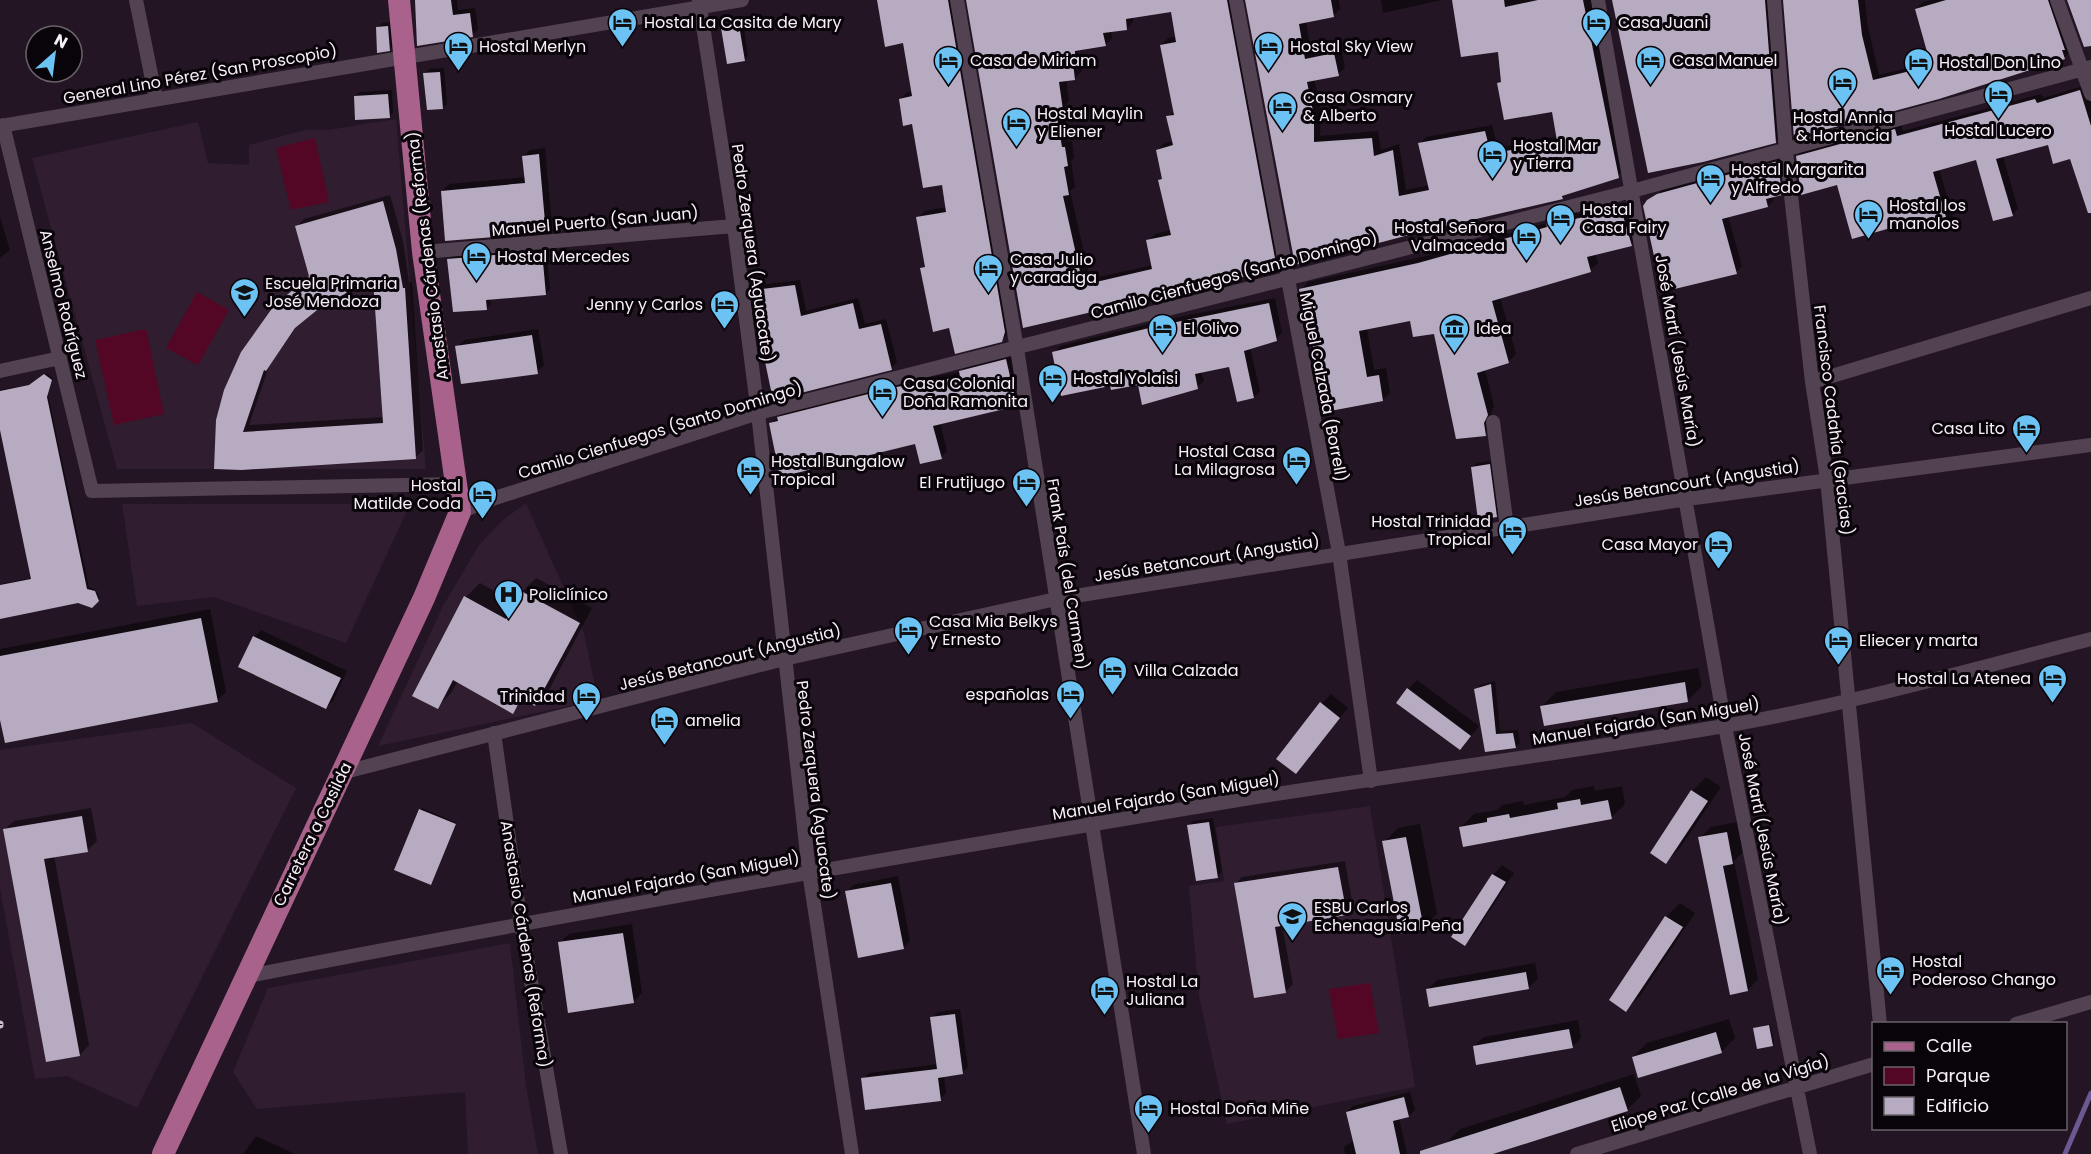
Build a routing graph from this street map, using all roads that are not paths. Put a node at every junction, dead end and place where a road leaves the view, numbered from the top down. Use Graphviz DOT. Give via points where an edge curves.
graph roads {
  1 [pos="135,0"];
  2 [pos="399,0"];
  3 [pos="742,0"];
  4 [pos="957,0"];
  5 [pos="1236,0"];
  6 [pos="1598,0"];
  7 [pos="1774,0"];
  8 [pos="2057,0"];
  9 [pos="699,4"];
  10 [pos="406,55"];
  11 [pos="2086,68"];
  12 [pos="2091,94"];
  13 [pos="156,99"];
  14 [pos="2,125"];
  15 [pos="1786,151"];
  16 [pos="1632,191"];
  17 [pos="734,226"];
  18 [pos="423,252"];
  19 [pos="1286,277"];
  20 [pos="2091,298"];
  21 [pos="1017,349"];
  22 [pos="60,358"];
  23 [pos="0,371"];
  24 [pos="1812,382"];
  25 [pos="758,413"];
  26 [pos="1493,422"];
  27 [pos="2091,445"];
  28 [pos="1827,479"];
  29 [pos="456,484"];
  30 [pos="1687,499"];
  31 [pos="459,512"];
  32 [pos="1507,527"];
  33 [pos="1339,553"];
  34 [pos="1056,599"];
  35 [pos="2091,639"];
  36 [pos="784,659"];
  37 [pos="1847,701"];
  38 [pos="1725,726"];
  39 [pos="494,733"];
  40 [pos="341,773"];
  41 [pos="1371,781"];
  42 [pos="1091,824"];
  43 [pos="809,872"];
  44 [pos="522,923"];
  45 [pos="243,977"];
  46 [pos="2091,1002"];
  47 [pos="1880,1022"];
  48 [pos="2020,1022"];
  49 [pos="1872,1065"];
  50 [pos="1798,1087"];
  51 [pos="163,1154"];
  52 [pos="561,1154"];
  53 [pos="852,1154"];
  54 [pos="1144,1154"];
  55 [pos="1577,1154"];
  56 [pos="1810,1154"];
  1 -- 13 [label="street"];
  2 -- 10 [label="main road, Anastasio Cárdenas (Reforma)"];
  3 -- 9 [label="street, General Lino Pérez (San Proscopio)"];
  4 -- 21 [label="street, Frank País (del Carmen)"];
  5 -- 19 [label="street, Miguel Calzada (Borrell)"];
  6 -- 16 [label="street, José Martí (Jesús María)"];
  7 -- 15 [label="street, Francisco Cadahía (Gracias)"];
  8 -- 11 [label="street"];
  9 -- 10 [label="street, General Lino Pérez (San Proscopio)"];
  9 -- 17 [label="street, Pedro Zerquera (Aguacate)"];
  10 -- 13 [label="street, General Lino Pérez (San Proscopio)"];
  10 -- 18 [label="main road, Anastasio Cárdenas (Reforma)"];
  11 -- 12 [label="street"];
  11 -- 15 [label="street, Camilo Cienfuegos (Santo Domingo)"];
  13 -- 14 [label="street, General Lino Pérez (San Proscopio)"];
  14 -- 22 [label="street, Anselmo Rodríguez"];
  15 -- 16 [label="street, Camilo Cienfuegos (Santo Domingo)"];
  15 -- 24 [label="street, Francisco Cadahía (Gracias)"];
  16 -- 19 [label="street, Camilo Cienfuegos (Santo Domingo)"];
  16 -- 30 [label="street, José Martí (Jesús María)"];
  17 -- 18 [label="street, Manuel Puerto (San Juan)"];
  17 -- 25 [label="street, Pedro Zerquera (Aguacate)"];
  18 -- 29 [label="main road, Anastasio Cárdenas (Reforma)"];
  19 -- 21 [label="street, Camilo Cienfuegos (Santo Domingo)"];
  19 -- 33 [label="street, Miguel Calzada (Borrell)"];
  20 -- 24 [label="street"];
  21 -- 25 [label="street, Camilo Cienfuegos (Santo Domingo)"];
  21 -- 34 [label="street, Frank País (del Carmen)"];
  22 -- 23 [label="street"];
  22 -- 29 [label="street, Anselmo Rodríguez" via="92,491"];
  24 -- 28 [label="street, Francisco Cadahía (Gracias)"];
  25 -- 31 [label="street, Camilo Cienfuegos (Santo Domingo)"];
  25 -- 36 [label="street, Pedro Zerquera (Aguacate)"];
  26 -- 32 [label="street"];
  27 -- 28 [label="street, Jesús Betancourt (Angustia)"];
  28 -- 30 [label="street, Jesús Betancourt (Angustia)"];
  28 -- 37 [label="street, Francisco Cadahía (Gracias)"];
  29 -- 31 [label="main road, Anastasio Cárdenas (Reforma)"];
  30 -- 32 [label="street, Jesús Betancourt (Angustia)"];
  30 -- 38 [label="street, José Martí (Jesús María)"];
  31 -- 40 [label="main road, Carretera a Casilda" via="424,598"];
  32 -- 33 [label="street, Jesús Betancourt (Angustia)"];
  33 -- 34 [label="street, Jesús Betancourt (Angustia)"];
  33 -- 41 [label="street, Miguel Calzada (Borrell)"];
  34 -- 36 [label="street, Jesús Betancourt (Angustia)"];
  34 -- 42 [label="street, Frank País (del Carmen)"];
  35 -- 37 [label="street, Manuel Fajardo (San Miguel)"];
  36 -- 39 [label="street, Jesús Betancourt (Angustia)"];
  36 -- 43 [label="street, Pedro Zerquera (Aguacate)"];
  37 -- 38 [label="street, Manuel Fajardo (San Miguel)"];
  37 -- 47 [label="street, Francisco Cadahía (Gracias)"];
  38 -- 41 [label="street, Manuel Fajardo (San Miguel)"];
  38 -- 50 [label="street, José Martí (Jesús María)"];
  39 -- 40 [label="street, Jesús Betancourt (Angustia)"];
  39 -- 44 [label="street, Anastasio Cárdenas (Reforma)"];
  40 -- 45 [label="main road, Carretera a Casilda"];
  41 -- 42 [label="street, Manuel Fajardo (San Miguel)"];
  42 -- 43 [label="street, Manuel Fajardo (San Miguel)"];
  42 -- 54 [label="street, Frank País (del Carmen)"];
  43 -- 44 [label="street, Manuel Fajardo (San Miguel)"];
  43 -- 53 [label="street, Pedro Zerquera (Aguacate)"];
  44 -- 45 [label="street, Manuel Fajardo (San Miguel)"];
  44 -- 52 [label="street, Anastasio Cárdenas (Reforma)"];
  45 -- 51 [label="main road, Carretera a Casilda"];
  46 -- 48 [label="street"];
  49 -- 50 [label="street, Eliope Paz (Calle de la Vigía)"];
  50 -- 55 [label="street, Eliope Paz (Calle de la Vigía)"];
  50 -- 56 [label="street, José Martí (Jesús María)"];
}
